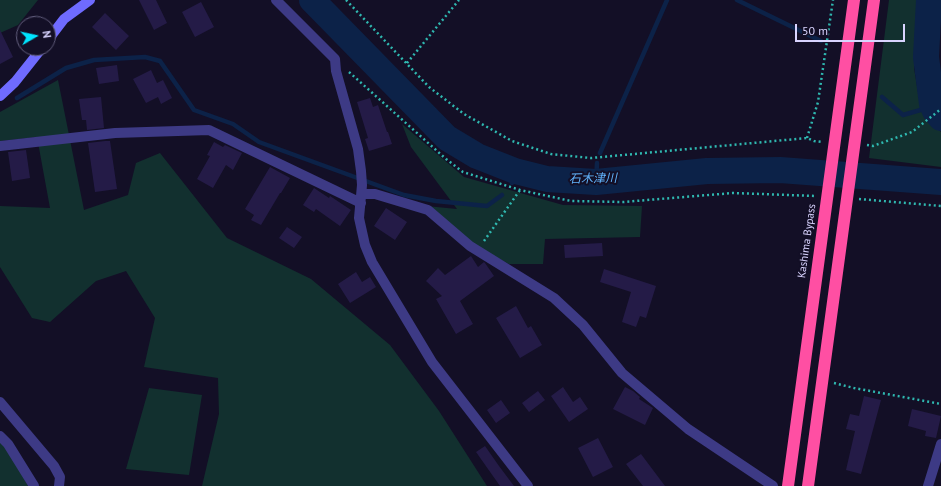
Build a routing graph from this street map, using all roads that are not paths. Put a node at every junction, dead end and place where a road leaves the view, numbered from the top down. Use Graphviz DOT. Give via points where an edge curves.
graph roads {
  1 [pos="90,0"];
  2 [pos="276,0"];
  3 [pos="854,0"];
  4 [pos="874,0"];
  5 [pos="56,30"];
  6 [pos="36,56"];
  7 [pos="0,96"];
  8 [pos="0,146"];
  9 [pos="362,194"];
  10 [pos="0,402"];
  11 [pos="0,436"];
  12 [pos="941,444"];
  13 [pos="34,486"];
  14 [pos="59,486"];
  15 [pos="528,486"];
  16 [pos="773,486"];
  17 [pos="788,486"];
  18 [pos="808,486"];
  19 [pos="928,486"];
  1 -- 5 [label="street" via="64,19"];
  2 -- 9 [label="street" via="335,59 336,71 358,149 362,171"];
  3 -- 17 [label="highway, Kashima Bypass"];
  4 -- 18 [label="highway"];
  6 -- 7 [label="street"];
  8 -- 9 [label="street" via="115,133 209,130"];
  9 -- 15 [label="street" via="359,218 372,262 432,362"];
  9 -- 16 [label="street" via="375,194 428,210 470,246 554,298 583,325 622,373 688,429"];
  10 -- 14 [label="street" via="54,466 60,478"];
  11 -- 13 [label="street" via="8,444"];
  12 -- 19 [label="street"];
}
